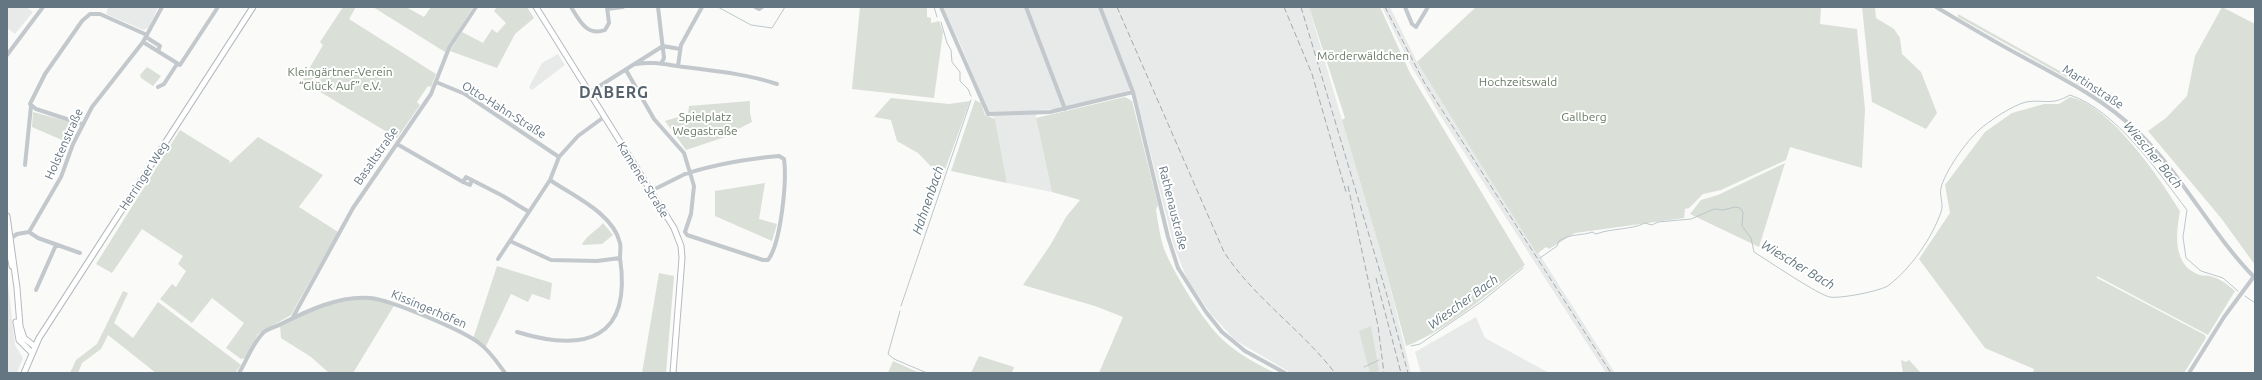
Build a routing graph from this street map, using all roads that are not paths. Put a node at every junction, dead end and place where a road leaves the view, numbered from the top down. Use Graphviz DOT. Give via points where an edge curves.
graph roads {
  1 [pos="43,7"];
  2 [pos="162,7"];
  3 [pos="218,7"];
  4 [pos="253,7"];
  5 [pos="476,7"];
  6 [pos="536,7"];
  7 [pos="571,7"];
  8 [pos="623,7"];
  9 [pos="658,7"];
  10 [pos="702,7"];
  11 [pos="754,7"];
  12 [pos="762,7"];
  13 [pos="941,7"];
  14 [pos="1026,7"];
  15 [pos="1100,7"];
  16 [pos="1405,7"];
  17 [pos="1428,7"];
  18 [pos="1936,7"];
  19 [pos="607,8"];
  20 [pos="146,36"];
  21 [pos="143,42"];
  22 [pos="663,46"];
  23 [pos="680,49"];
  24 [pos="158,51"];
  25 [pos="7,55"];
  26 [pos="662,62"];
  27 [pos="176,64"];
  28 [pos="636,64"];
  29 [pos="678,66"];
  30 [pos="626,70"];
  31 [pos="436,82"];
  32 [pos="777,84"];
  33 [pos="158,87"];
  34 [pos="590,92"];
  35 [pos="1133,92"];
  36 [pos="31,106"];
  37 [pos="1065,109"];
  38 [pos="604,117"];
  39 [pos="82,124"];
  40 [pos="397,144"];
  41 [pos="559,157"];
  42 [pos="25,165"];
  43 [pos="690,172"];
  44 [pos="550,180"];
  45 [pos="651,191"];
  46 [pos="529,212"];
  47 [pos="7,218"];
  48 [pos="8,228"];
  49 [pos="29,232"];
  50 [pos="17,234"];
  51 [pos="9,240"];
  52 [pos="510,241"];
  53 [pos="56,245"];
  54 [pos="80,254"];
  55 [pos="620,258"];
  56 [pos="498,259"];
  57 [pos="2254,276"];
  58 [pos="36,290"];
  59 [pos="293,317"];
  60 [pos="517,332"];
  61 [pos="34,346"];
  62 [pos="32,353"];
  63 [pos="24,373"];
  64 [pos="239,373"];
  65 [pos="505,373"];
  66 [pos="673,373"];
  67 [pos="1285,373"];
  68 [pos="2190,373"];
  1 -- 25 [label="street"];
  2 -- 20 [label="street, Holstenstraße"];
  3 -- 27 [label="street" via="180,65"];
  4 -- 61 [label="main road, Herringer Weg"];
  5 -- 31 [label="street, Basaltstraße" via="449,48"];
  6 -- 34 [label="main road, Kamener Straße"];
  7 -- 19 [label="street" via="584,26 596,32 605,30 609,23"];
  8 -- 19 [label="street"];
  9 -- 22 [label="street"];
  10 -- 23 [label="street"];
  11 -- 12 [label="street"];
  13 -- 37 [label="street" via="989,115"];
  14 -- 37 [label="street"];
  15 -- 35 [label="street, Rathenaustraße"];
  16 -- 17 [label="street" via="1413,25 1418,25"];
  18 -- 57 [label="street, Martinstraße" via="2067,80 2122,117 2176,176"];
  20 -- 21 [label="street, Holstenstraße"];
  20 -- 24 [label="street" via="160,46"];
  20 -- 36 [label="street" via="100,14 90,14 82,21 45,74 32,96"];
  21 -- 24 [label="street"];
  21 -- 39 [label="street, Holstenstraße" via="102,91"];
  22 -- 23 [label="street"];
  22 -- 26 [label="street"];
  22 -- 28 [label="street"];
  23 -- 29 [label="street"];
  24 -- 27 [label="street"];
  26 -- 28 [label="street"];
  26 -- 29 [label="street"];
  27 -- 33 [label="street" via="164,84"];
  28 -- 30 [label="street"];
  29 -- 32 [label="street" via="747,75"];
  30 -- 34 [label="street"];
  30 -- 43 [label="street" via="654,119 684,153"];
  31 -- 40 [label="street, Basaltstraße" via="431,94"];
  31 -- 41 [label="street, Otto-Hahn-Straße" via="465,94"];
  34 -- 38 [label="main road, Kamener Straße"];
  35 -- 37 [label="street"];
  35 -- 67 [label="street, Rathenaustraße" via="1167,232 1183,277 1222,332 1252,355"];
  36 -- 39 [label="street"];
  36 -- 42 [label="street"];
  38 -- 41 [label="street" via="578,136"];
  38 -- 45 [label="main road, Kamener Straße"];
  39 -- 49 [label="street, Holstenstraße" via="61,177"];
  40 -- 46 [label="street" via="463,182 466,177"];
  40 -- 59 [label="street, Basaltstraße" via="353,208"];
  41 -- 44 [label="street"];
  43 -- 43 [label="street" via="727,162 782,156 785,162 784,193 779,230 769,258 763,260 689,236 685,232 691,214 694,186"];
  43 -- 45 [label="street"];
  44 -- 46 [label="street"];
  44 -- 55 [label="street" via="606,219 621,243"];
  45 -- 66 [label="main road, Kamener Straße" via="674,228 682,251"];
  46 -- 52 [label="street"];
  47 -- 48 [label="main road"];
  48 -- 50 [label="street"];
  48 -- 51 [label="main road"];
  49 -- 50 [label="street"];
  49 -- 53 [label="street"];
  50 -- 51 [label="street"];
  51 -- 61 [label="main road" via="20,326 24,338"];
  51 -- 62 [label="main road" via="17,332 21,344"];
  52 -- 55 [label="street" via="551,260 597,261"];
  52 -- 56 [label="street"];
  53 -- 54 [label="street"];
  53 -- 58 [label="street"];
  55 -- 60 [label="street" via="622,300 615,318 603,332 584,339 560,341"];
  57 -- 68 [label="street" via="2224,317"];
  59 -- 64 [label="street, Kissingerhöfen" via="266,330"];
  59 -- 65 [label="street, Kissingerhöfen" via="341,301 378,299 473,339 492,355"];
  61 -- 62 [label="main road, Herringer Weg"];
  62 -- 63 [label="main road, Herringer Weg"];
}
